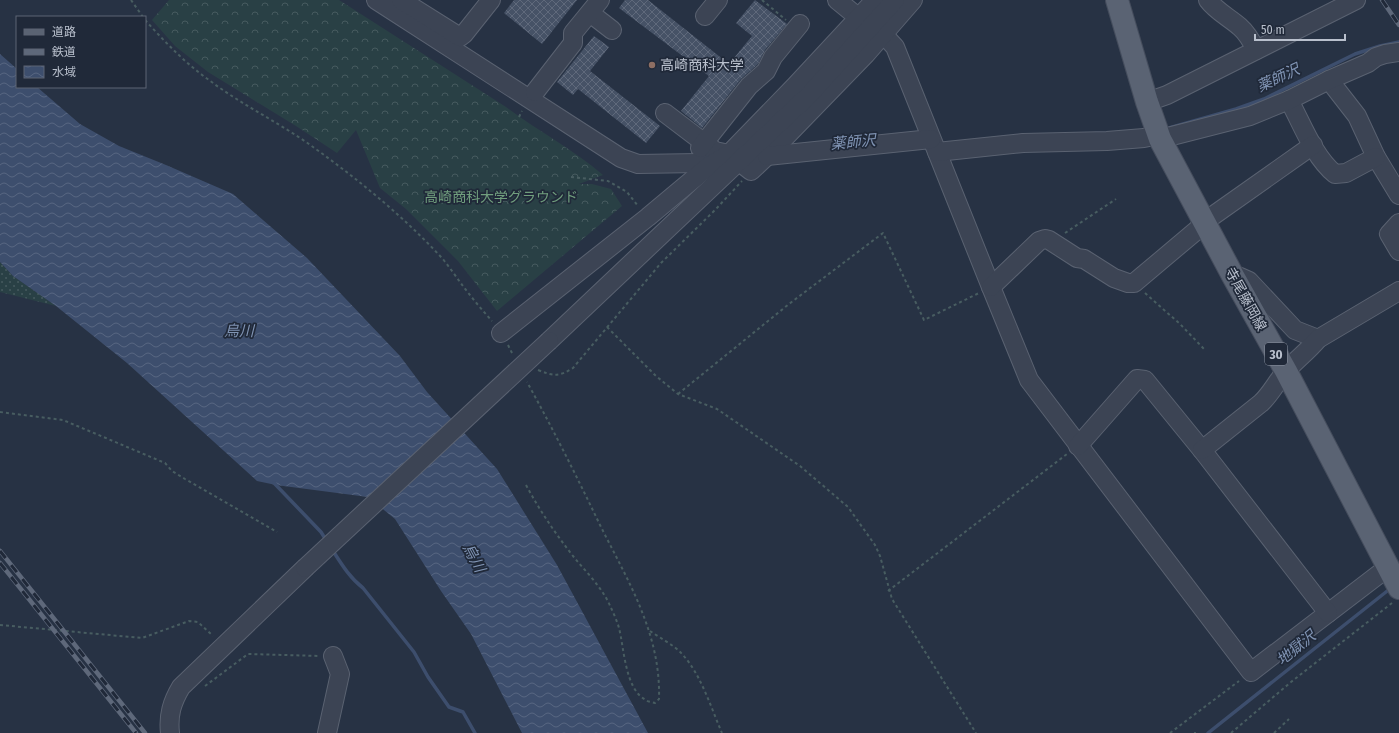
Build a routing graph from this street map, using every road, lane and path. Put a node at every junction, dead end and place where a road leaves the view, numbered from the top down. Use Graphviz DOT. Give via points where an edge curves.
graph roads {
  1 [pos="131,0"];
  2 [pos="376,0"];
  3 [pos="401,0"];
  4 [pos="491,0"];
  5 [pos="506,0"];
  6 [pos="718,0"];
  7 [pos="762,0"];
  8 [pos="837,0"];
  9 [pos="875,0"];
  10 [pos="895,0"];
  11 [pos="913,0"];
  12 [pos="1117,0"];
  13 [pos="1208,0"];
  14 [pos="1356,0"];
  15 [pos="595,6"];
  16 [pos="142,16"];
  17 [pos="705,16"];
  18 [pos="146,21"];
  19 [pos="798,26"];
  20 [pos="870,26"];
  21 [pos="612,30"];
  22 [pos="479,34"];
  23 [pos="1256,50"];
  24 [pos="1399,52"];
  25 [pos="1328,80"];
  26 [pos="535,92"];
  27 [pos="1289,100"];
  28 [pos="1147,102"];
  29 [pos="665,113"];
  30 [pos="1159,137"];
  31 [pos="1313,145"];
  32 [pos="934,146"];
  33 [pos="721,156"];
  34 [pos="767,156"];
  35 [pos="1376,157"];
  36 [pos="571,177"];
  37 [pos="1399,195"];
  38 [pos="1116,199"];
  39 [pos="648,217"];
  40 [pos="1204,222"];
  41 [pos="1399,224"];
  42 [pos="1052,242"];
  43 [pos="1399,251"];
  44 [pos="1233,276"];
  45 [pos="1134,282"];
  46 [pos="990,287"];
  47 [pos="1399,291"];
  48 [pos="607,327"];
  49 [pos="501,333"];
  50 [pos="1318,339"];
  51 [pos="1205,350"];
  52 [pos="516,360"];
  53 [pos="535,364"];
  54 [pos="1286,372"];
  55 [pos="527,381"];
  56 [pos="678,394"];
  57 [pos="0,412"];
  58 [pos="1078,446"];
  59 [pos="1202,450"];
  60 [pos="526,485"];
  61 [pos="278,532"];
  62 [pos="1393,583"];
  63 [pos="888,590"];
  64 [pos="1328,613"];
  65 [pos="0,625"];
  66 [pos="649,630"];
  67 [pos="223,647"];
  68 [pos="333,656"];
  69 [pos="1252,672"];
  70 [pos="194,685"];
  71 [pos="1289,719"];
  72 [pos="170,733"];
  73 [pos="328,733"];
  74 [pos="722,733"];
  75 [pos="976,733"];
  76 [pos="1170,733"];
  77 [pos="1231,733"];
  78 [pos="1274,733"];
  1 -- 16 [label="path"];
  2 -- 33 [label="street" via="621,158 638,164 704,164"];
  3 -- 4 [label="street" via="460,38"];
  5 -- 22 [label="street"];
  6 -- 17 [label="street"];
  7 -- 19 [label="path"];
  8 -- 20 [label="street"];
  9 -- 20 [label="street"];
  10 -- 20 [label="street"];
  11 -- 20 [label="street"];
  12 -- 28 [label="main road, 寺尾藤岡線 / 30"];
  13 -- 23 [label="street" via="1241,27"];
  14 -- 23 [label="street"];
  15 -- 21 [label="street"];
  15 -- 26 [label="street" via="574,33 572,43"];
  18 -- 49 [label="path" via="166,44 208,80 306,142 386,204 443,259"];
  19 -- 33 [label="street" via="773,57 766,71 749,86"];
  20 -- 32 [label="street" via="895,47"];
  20 -- 33 [label="street" via="809,95"];
  20 -- 34 [label="street" via="866,54"];
  23 -- 28 [label="street" via="1167,95"];
  24 -- 25 [label="street" via="1376,57"];
  25 -- 27 [label="street"];
  25 -- 35 [label="street" via="1357,116"];
  27 -- 30 [label="street" via="1250,116"];
  27 -- 31 [label="street"];
  28 -- 30 [label="main road, 寺尾藤岡線 / 30"];
  29 -- 33 [label="street"];
  30 -- 32 [label="street"];
  30 -- 40 [label="main road, 寺尾藤岡線 / 30"];
  31 -- 35 [label="street" via="1327,167 1335,174 1346,173"];
  31 -- 40 [label="street"];
  32 -- 34 [label="street"];
  32 -- 46 [label="street"];
  33 -- 34 [label="street"];
  33 -- 39 [label="street"];
  33 -- 48 [label="path" via="715,210 660,263"];
  33 -- 67 [label="street, bridge" via="549,341"];
  35 -- 37 [label="street"];
  36 -- 39 [label="path" via="608,181 627,192"];
  38 -- 42 [label="path"];
  39 -- 49 [label="street"];
  40 -- 44 [label="main road, 寺尾藤岡線 / 30"];
  40 -- 45 [label="street"];
  41 -- 43 [label="street" via="1389,234"];
  42 -- 45 [label="street" via="1114,278 1128,283"];
  42 -- 46 [label="street" via="1045,239 1039,241"];
  44 -- 50 [label="street" via="1249,281 1295,330"];
  44 -- 54 [label="main road, 寺尾藤岡線 / 30"];
  45 -- 51 [label="path"];
  46 -- 56 [label="path" via="924,320 883,233 789,304"];
  46 -- 58 [label="street" via="1029,380"];
  47 -- 50 [label="street"];
  48 -- 53 [label="path" via="573,368 563,375 539,371"];
  48 -- 56 [label="path" via="656,376"];
  49 -- 52 [label="path"];
  50 -- 54 [label="street"];
  54 -- 59 [label="street" via="1261,403"];
  54 -- 62 [label="main road, 寺尾藤岡線 / 30"];
  55 -- 66 [label="path" via="630,584"];
  56 -- 63 [label="path" via="716,409 800,466 848,507 875,545"];
  57 -- 61 [label="path" via="63,420 165,463 185,479"];
  58 -- 59 [label="street" via="1137,379 1145,380"];
  58 -- 63 [label="path"];
  58 -- 69 [label="street"];
  59 -- 64 [label="street"];
  60 -- 66 [label="path" via="553,531 611,606 619,628 630,679 637,692 645,700 654,703 659,698 659,684"];
  62 -- 64 [label="street"];
  62 -- 77 [label="path" via="1291,682"];
  63 -- 75 [label="path"];
  64 -- 69 [label="street"];
  65 -- 67 [label="path" via="142,638 189,621 198,622 205,627"];
  66 -- 74 [label="path" via="682,652 698,676"];
  67 -- 70 [label="street"];
  68 -- 70 [label="path" via="248,654"];
  68 -- 73 [label="street" via="340,674"];
  69 -- 76 [label="path"];
  70 -- 72 [label="street" via="182,687 172,707 169,719"];
  71 -- 78 [label="path"];
}
